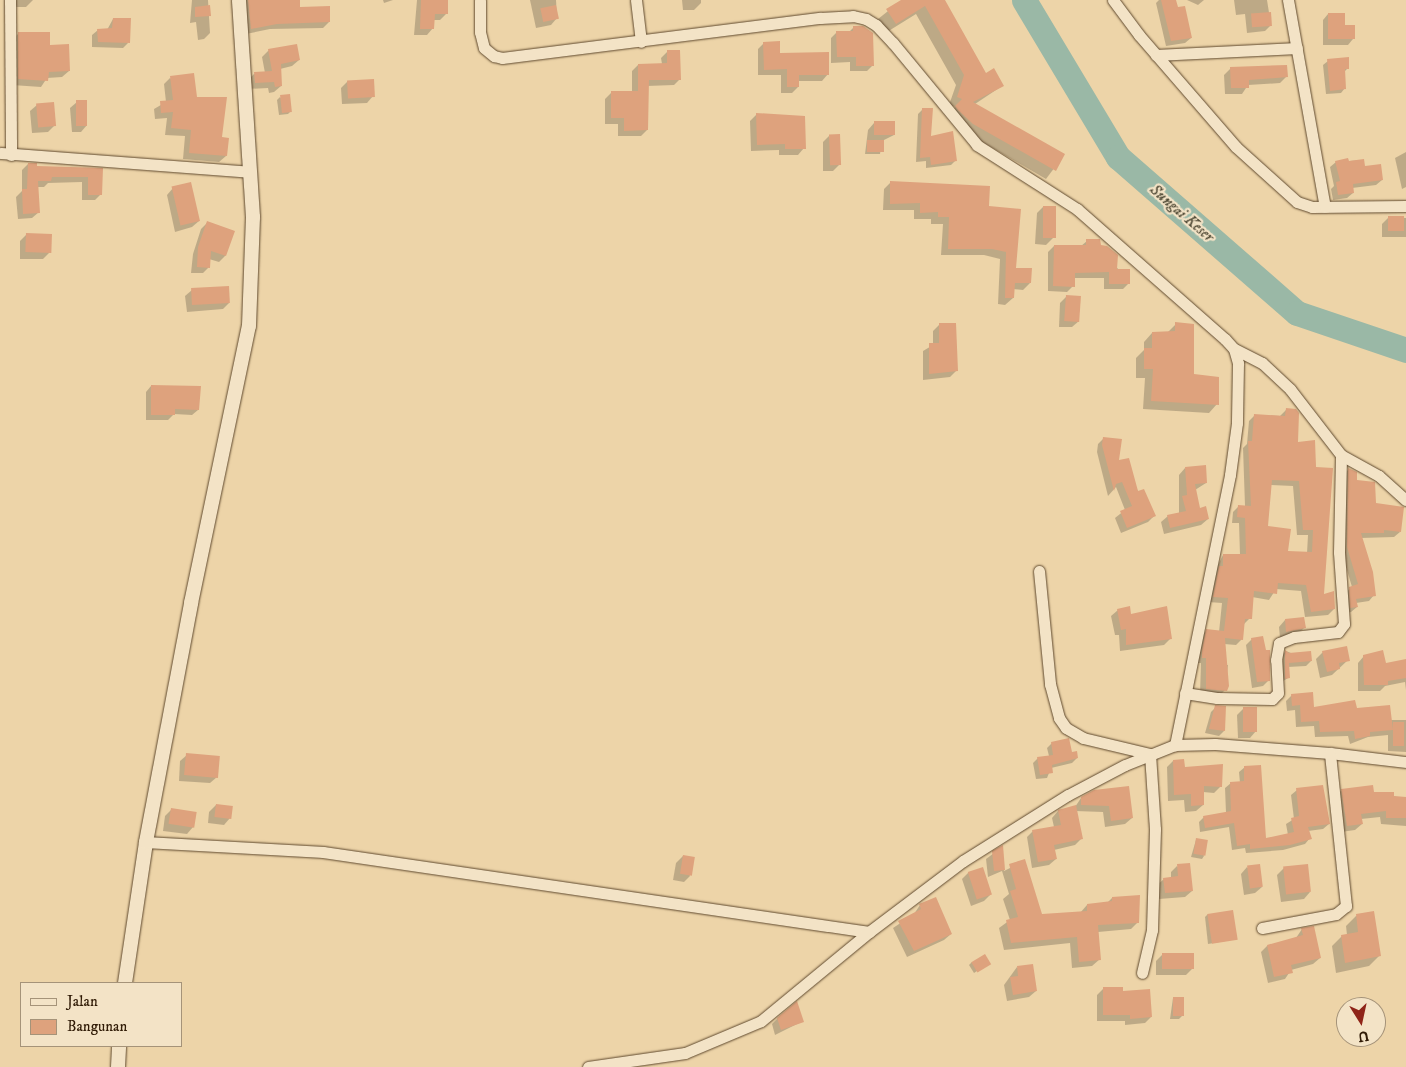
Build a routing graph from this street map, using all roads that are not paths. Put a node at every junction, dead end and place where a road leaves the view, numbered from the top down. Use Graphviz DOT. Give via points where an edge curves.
graph roads {
  1 [pos="10,0"];
  2 [pos="239,0"];
  3 [pos="480,0"];
  4 [pos="636,0"];
  5 [pos="1113,0"];
  6 [pos="1288,0"];
  7 [pos="641,42"];
  8 [pos="1297,48"];
  9 [pos="1156,55"];
  10 [pos="6,154"];
  11 [pos="250,172"];
  12 [pos="1406,206"];
  13 [pos="1325,207"];
  14 [pos="1234,349"];
  15 [pos="1340,456"];
  16 [pos="1406,500"];
  17 [pos="1039,571"];
  18 [pos="1185,693"];
  19 [pos="1176,745"];
  20 [pos="1330,753"];
  21 [pos="1150,754"];
  22 [pos="1406,762"];
  23 [pos="146,842"];
  24 [pos="1262,928"];
  25 [pos="869,932"];
  26 [pos="1142,973"];
  27 [pos="125,982"];
  28 [pos="119,1047"];
  29 [pos="118,1067"];
  30 [pos="588,1067"];
  1 -- 10 [label="street"];
  2 -- 11 [label="street"];
  3 -- 7 [label="street" via="480,32 484,48 494,56"];
  4 -- 7 [label="street"];
  5 -- 9 [label="street"];
  6 -- 8 [label="street"];
  7 -- 14 [label="street" via="820,18 853,16 866,19 893,43 977,145 1076,209 1154,273"];
  8 -- 9 [label="street"];
  8 -- 13 [label="street"];
  9 -- 13 [label="street" via="1236,147 1297,202"];
  10 -- 11 [label="street"];
  11 -- 23 [label="street" via="253,264 249,326 216,476"];
  12 -- 13 [label="street"];
  14 -- 15 [label="street" via="1262,363 1290,389"];
  14 -- 18 [label="street" via="1240,380 1230,475"];
  15 -- 16 [label="street" via="1380,476"];
  15 -- 18 [label="street" via="1339,552 1343,628 1338,632 1294,637 1279,644 1276,660 1278,692 1272,699 1217,698"];
  17 -- 21 [label="street" via="1050,684 1059,718 1066,728 1083,738"];
  18 -- 19 [label="street"];
  19 -- 20 [label="street" via="1215,744"];
  19 -- 21 [label="street"];
  20 -- 22 [label="street"];
  20 -- 24 [label="street" via="1346,906 1336,914"];
  21 -- 25 [label="street" via="1068,795 963,861"];
  21 -- 26 [label="street" via="1155,829 1152,930"];
  23 -- 25 [label="street" via="323,852"];
  23 -- 27 [label="street"];
  25 -- 30 [label="street" via="761,1021 684,1053"];
  28 -- 29 [label="street"];
}
